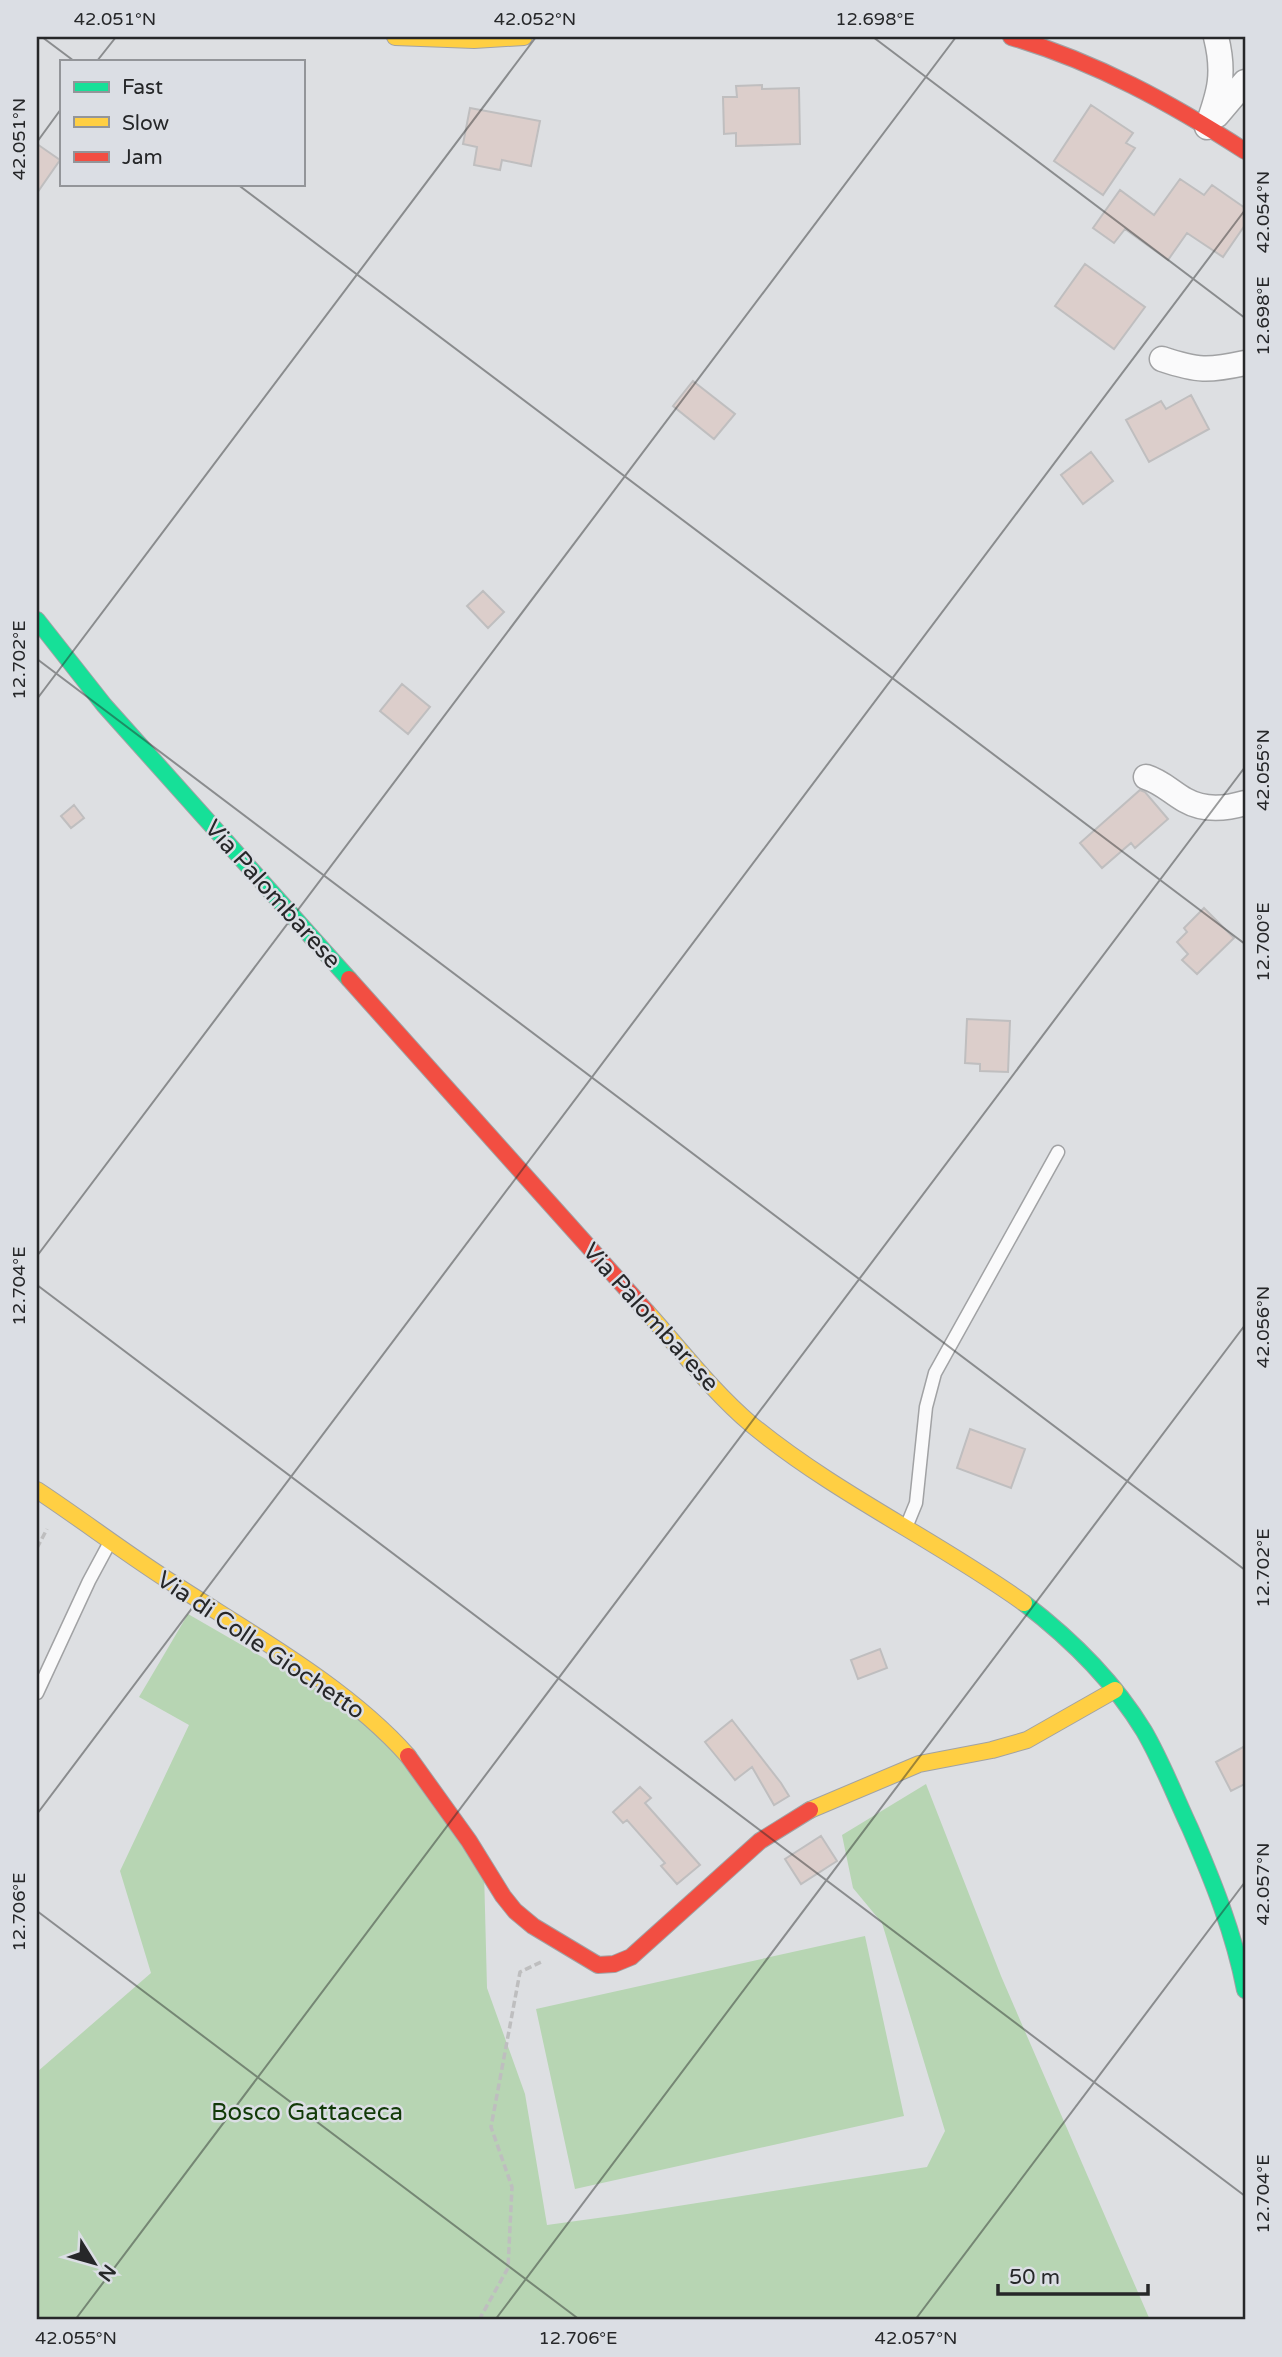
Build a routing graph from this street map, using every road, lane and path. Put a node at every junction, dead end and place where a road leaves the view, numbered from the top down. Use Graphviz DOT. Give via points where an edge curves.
graph roads {
  1 [pos="395,37"];
  2 [pos="524,37"];
  3 [pos="1012,37"];
  4 [pos="1216,37"];
  5 [pos="1245,82"];
  6 [pos="1207,127"];
  7 [pos="1245,151"];
  8 [pos="1162,359"];
  9 [pos="1245,363"];
  10 [pos="37,620"];
  11 [pos="1146,777"];
  12 [pos="1245,803"];
  13 [pos="1058,1152"];
  14 [pos="37,1490"];
  15 [pos="905,1528"];
  16 [pos="111,1540"];
  17 [pos="1115,1689"];
  18 [pos="37,1693"];
  19 [pos="1238,1927"];
  20 [pos="569,1949"];
  21 [pos="1245,1990"];
  22 [pos="479,2320"];
  1 -- 2 [label="main road"];
  3 -- 6 [label="main road" via="1118,76"];
  4 -- 6 [label="street" via="1222,74"];
  5 -- 6 [label="street"];
  6 -- 7 [label="main road"];
  8 -- 9 [label="street" via="1206,370"];
  10 -- 15 [label="main road, Via Palombarese" via="104,705 717,1392 778,1446"];
  11 -- 12 [label="street" via="1199,806"];
  13 -- 15 [label="lane" via="932,1380 916,1503"];
  14 -- 16 [label="main road, Via di Colle Giochetto"];
  15 -- 17 [label="main road, Via Palombarese" via="1040,1615"];
  16 -- 18 [label="lane"];
  16 -- 20 [label="main road, Via di Colle Giochetto" via="300,1665 385,1731 470,1841 508,1901 524,1919"];
  17 -- 19 [label="main road, Via Palombarese" via="1153,1747"];
  17 -- 20 [label="main road, Via di Colle Giochetto" via="1027,1740 919,1765 796,1817 761,1841 635,1954 620,1962 598,1965"];
  19 -- 21 [label="main road, Via Palombarese"];
  20 -- 22 [label="path" via="520,1972 491,2127 512,2187 508,2268"];
}
